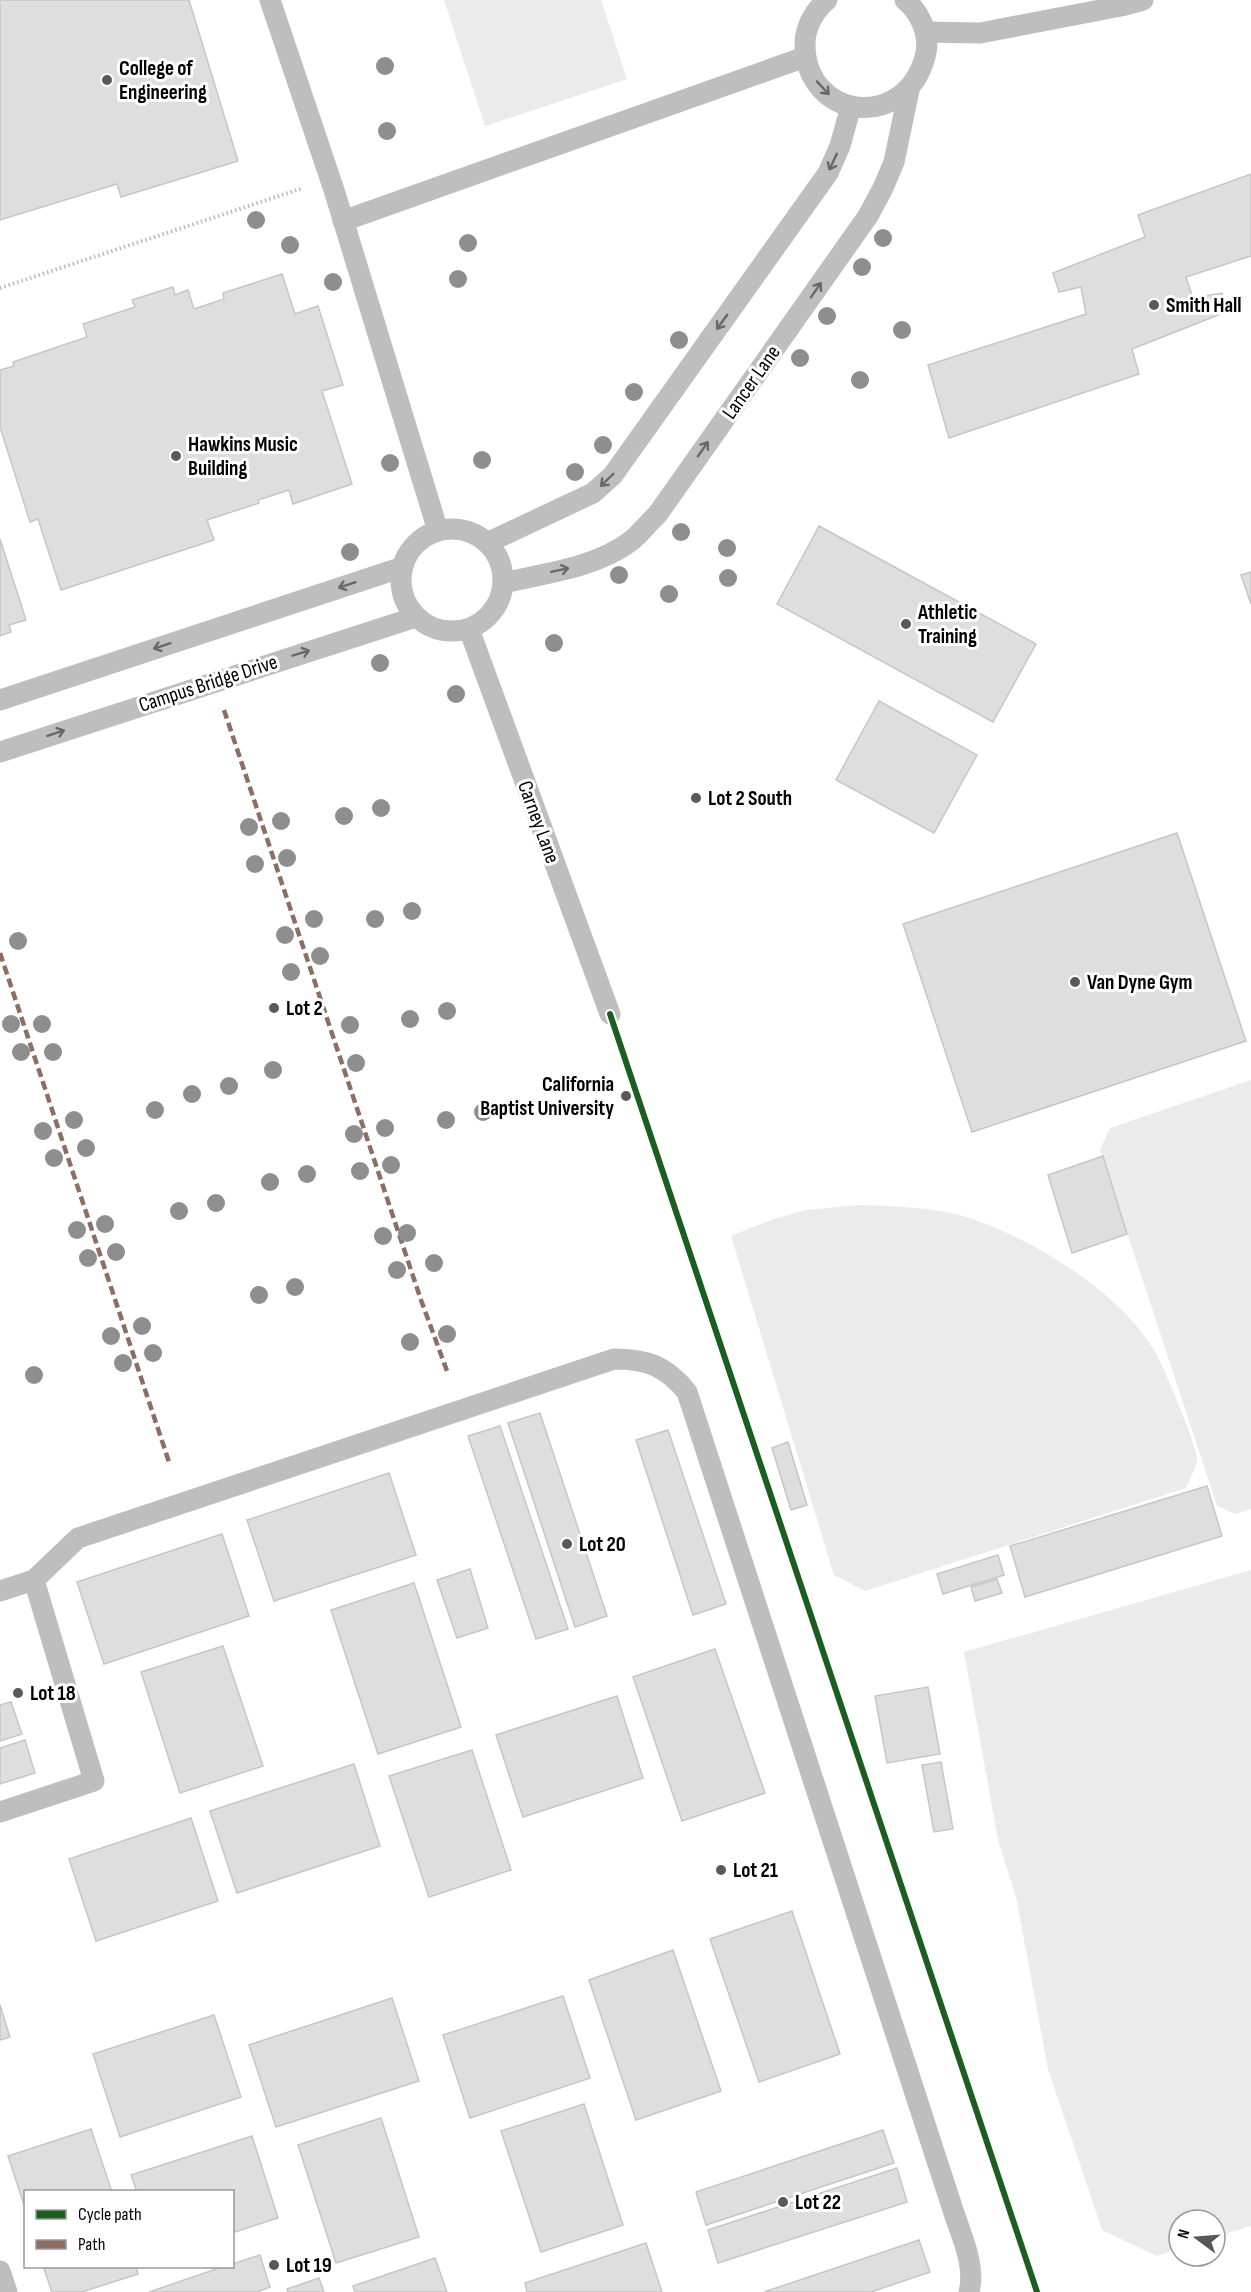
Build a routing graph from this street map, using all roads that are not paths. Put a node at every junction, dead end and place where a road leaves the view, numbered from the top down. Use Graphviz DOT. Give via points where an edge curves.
graph roads {
  1 [pos="270,0"];
  2 [pos="905,0"];
  3 [pos="1143,0"];
  4 [pos="823,1"];
  5 [pos="925,33"];
  6 [pos="805,57"];
  7 [pos="909,90"];
  8 [pos="851,106"];
  9 [pos="343,221"];
  10 [pos="438,531"];
  11 [pos="487,543"];
  12 [pos="403,567"];
  13 [pos="503,584"];
  14 [pos="416,617"];
  15 [pos="469,629"];
  16 [pos="0,700"];
  17 [pos="0,752"];
  18 [pos="610,1014"];
  19 [pos="33,1580"];
  20 [pos="0,1591"];
  21 [pos="0,1812"];
  22 [pos="0,2271"];
  23 [pos="7,2292"];
  24 [pos="969,2292"];
  1 -- 9 [label="lane"];
  2 -- 5 [label="lane" via="919,16"];
  3 -- 5 [label="lane" via="980,33"];
  4 -- 6 [label="lane" via="805,37"];
  5 -- 7 [label="lane" via="927,53 921,74"];
  6 -- 8 [label="lane, one-way" via="820,87"];
  6 -- 9 [label="lane"];
  7 -- 8 [label="lane" via="892,102 872,108"];
  13 -- 7 [label="lane, Lancer Lane, one-way" via="606,556 632,541 657,515 868,216 894,162"];
  8 -- 11 [label="lane, one-way" via="828,173 613,475 593,493"];
  9 -- 10 [label="lane"];
  10 -- 11 [label="lane" via="464,531"];
  10 -- 12 [label="lane" via="416,545"];
  11 -- 13 [label="lane" via="502,568"];
  12 -- 14 [label="lane" via="402,589"];
  12 -- 16 [label="lane, one-way"];
  13 -- 15 [label="lane" via="493,612"];
  14 -- 15 [label="lane" via="441,630"];
  17 -- 14 [label="lane, Campus Bridge Drive, one-way"];
  15 -- 18 [label="lane, Carney Lane"];
  19 -- 20 [label="lane"];
  19 -- 21 [label="lane" via="94,1781"];
  19 -- 24 [label="lane" via="78,1538 614,1359 634,1359 674,1376 691,1403 953,2210 968,2257 972,2281"];
  22 -- 23 [label="lane"];
}
